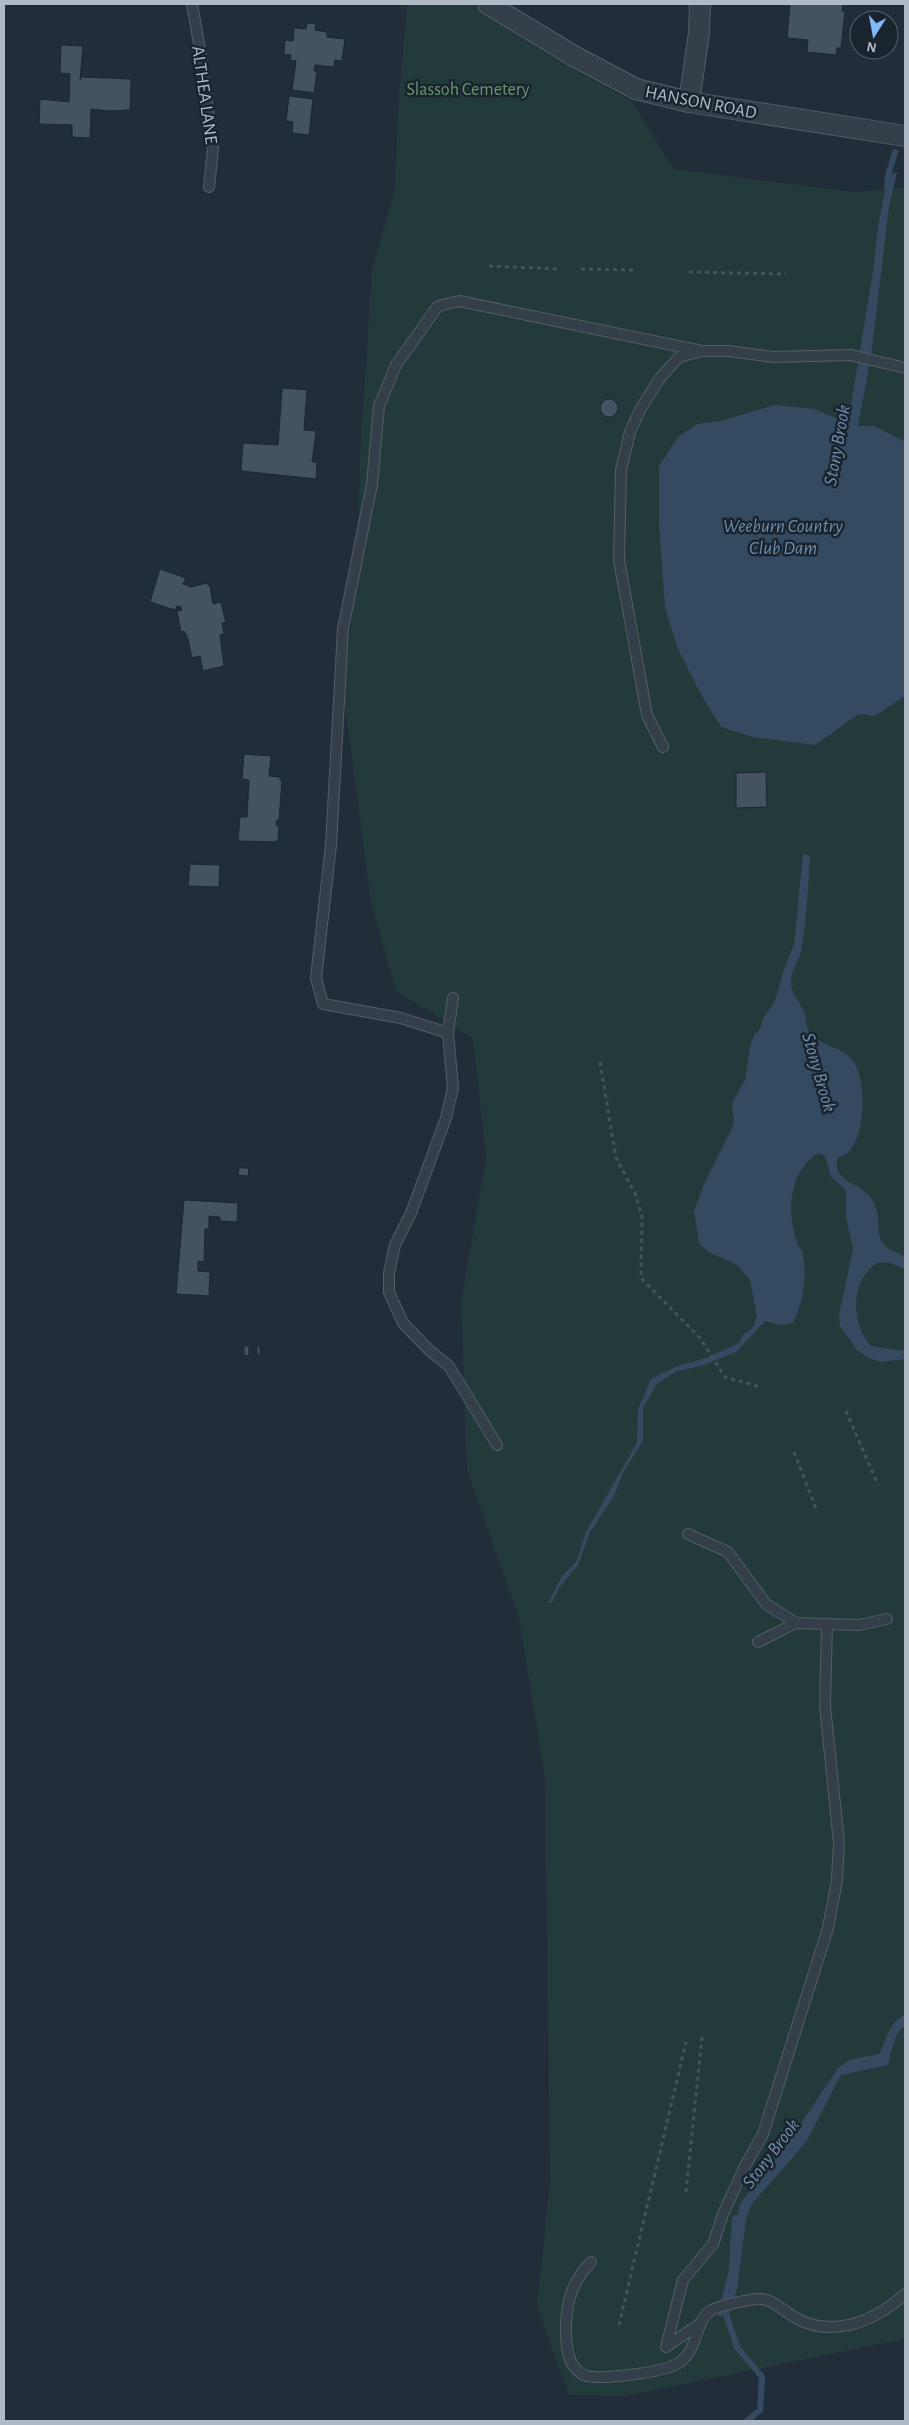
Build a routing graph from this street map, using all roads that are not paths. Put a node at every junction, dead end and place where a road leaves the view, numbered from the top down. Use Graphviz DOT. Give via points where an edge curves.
graph roads {
  1 [pos="192,4"];
  2 [pos="488,4"];
  3 [pos="700,4"];
  4 [pos="689,102"];
  5 [pos="905,136"];
  6 [pos="209,187"];
  7 [pos="702,351"];
  8 [pos="905,368"];
  9 [pos="663,747"];
  10 [pos="453,998"];
  11 [pos="448,1033"];
  12 [pos="498,1445"];
  13 [pos="688,1534"];
  14 [pos="887,1619"];
  15 [pos="796,1623"];
  16 [pos="827,1624"];
  17 [pos="758,1642"];
  18 [pos="591,2262"];
  19 [pos="905,2294"];
  20 [pos="701,2322"];
  1 -- 6 [label="lane, ALTHEA LANE" via="213,149"];
  2 -- 4 [label="street, HANSON ROAD" via="636,89"];
  3 -- 4 [label="street"];
  4 -- 5 [label="street, HANSON ROAD"];
  7 -- 8 [label="lane" via="773,357 851,355"];
  7 -- 9 [label="lane" via="679,357 660,378 637,416 621,470 619,560 647,715"];
  7 -- 11 [label="lane" via="459,301 438,306 396,365 379,406 372,484 343,629 331,845 316,978 323,1004 401,1018"];
  10 -- 11 [label="lane"];
  11 -- 12 [label="lane" via="452,1088 446,1118 411,1213 395,1245 389,1292 403,1323 449,1366"];
  13 -- 15 [label="lane" via="728,1552 766,1604"];
  14 -- 16 [label="lane" via="860,1625"];
  15 -- 16 [label="lane"];
  15 -- 17 [label="lane"];
  16 -- 20 [label="lane" via="825,1706 840,1843 837,1880 828,1928 763,2134 723,2214 713,2244 683,2280 666,2347"];
  18 -- 20 [label="lane" via="573,2289 567,2312 566,2339 573,2367 584,2376 661,2371 678,2364 689,2353"];
  19 -- 20 [label="lane" via="889,2309 858,2324 829,2328 806,2324 776,2303 757,2298 710,2311"];
}
